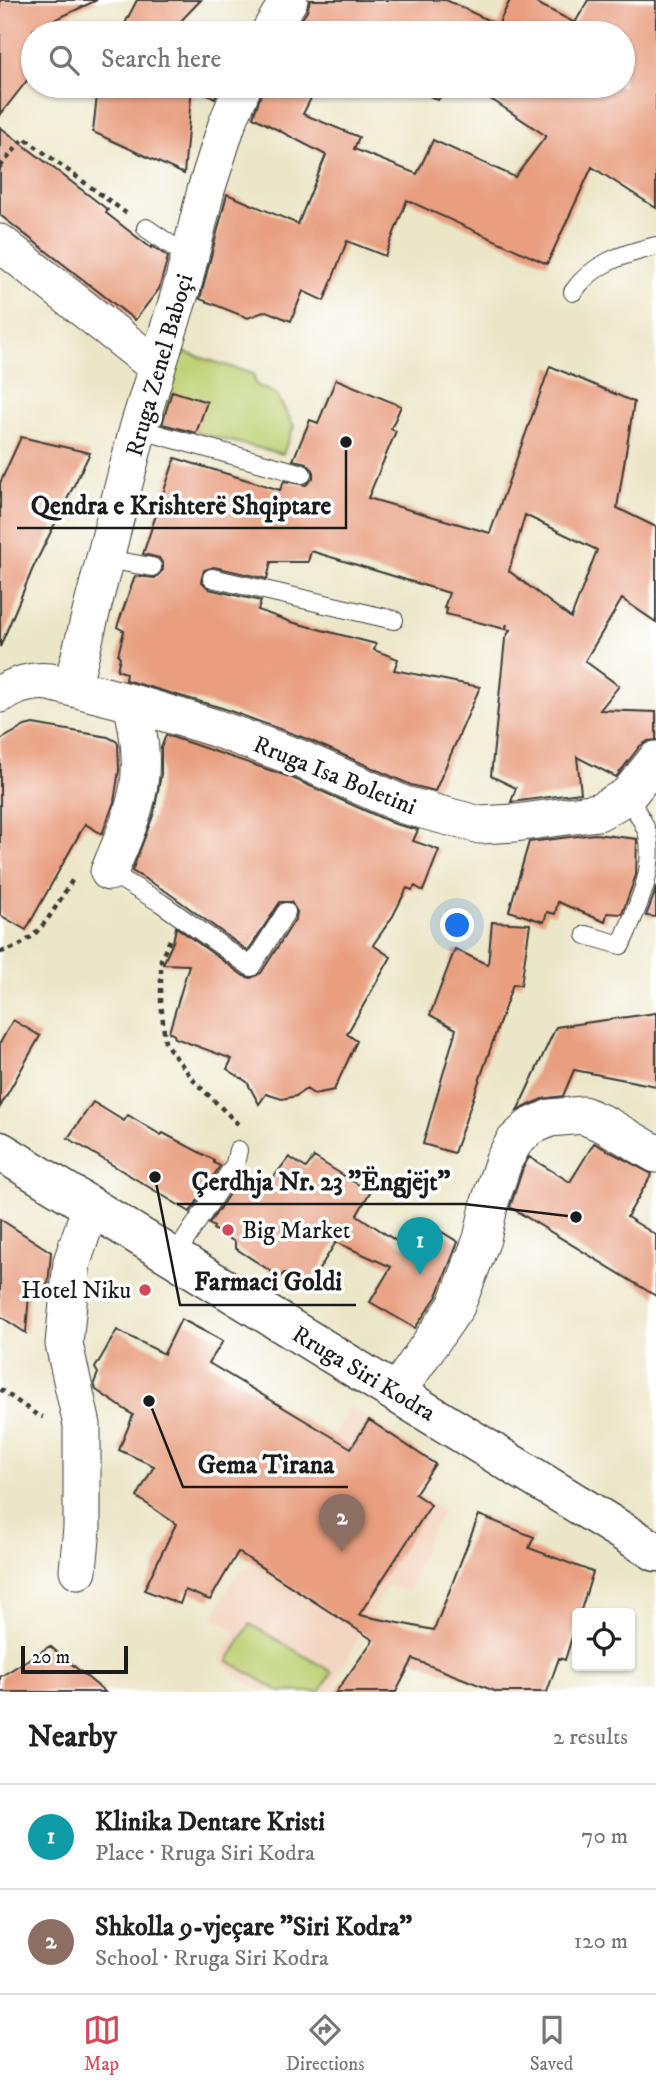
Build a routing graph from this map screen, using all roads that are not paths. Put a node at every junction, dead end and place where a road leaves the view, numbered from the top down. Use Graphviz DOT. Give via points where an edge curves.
graph roads {
  1 [pos="289,0"];
  2 [pos="276,21"];
  3 [pos="238,98"];
  4 [pos="146,228"];
  5 [pos="0,243"];
  6 [pos="656,246"];
  7 [pos="190,258"];
  8 [pos="573,292"];
  9 [pos="156,366"];
  10 [pos="138,429"];
  11 [pos="302,474"];
  12 [pos="106,559"];
  13 [pos="152,567"];
  14 [pos="212,578"];
  15 [pos="394,620"];
  16 [pos="72,687"];
  17 [pos="0,694"];
  18 [pos="132,703"];
  19 [pos="656,760"];
  20 [pos="627,796"];
  21 [pos="109,872"];
  22 [pos="286,912"];
  23 [pos="586,934"];
  24 [pos="238,1150"];
  25 [pos="0,1151"];
  26 [pos="656,1154"];
  27 [pos="91,1206"];
  28 [pos="174,1256"];
  29 [pos="396,1393"];
  30 [pos="656,1552"];
  31 [pos="78,1570"];
  1 -- 2 [label="street"];
  3 -- 7 [label="street, Rruga Zenel Baboçi" via="206,190"];
  4 -- 7 [label="lane"];
  5 -- 9 [label="street"];
  6 -- 8 [label="lane" via="607,261"];
  7 -- 9 [label="street, Rruga Zenel Baboçi"];
  9 -- 10 [label="street, Rruga Zenel Baboçi"];
  10 -- 11 [label="lane"];
  10 -- 12 [label="street, Rruga Zenel Baboçi"];
  12 -- 13 [label="lane"];
  12 -- 16 [label="street, Rruga Zenel Baboçi"];
  14 -- 15 [label="lane"];
  16 -- 17 [label="street, Rruga Isa Boletini" via="37,681"];
  16 -- 18 [label="street, Rruga Isa Boletini"];
  18 -- 20 [label="street, Rruga Isa Boletini" via="257,743 404,805 460,821 492,824 581,815 598,812"];
  18 -- 21 [label="street" via="140,743 139,794"];
  19 -- 20 [label="street, Rruga Isa Boletini"];
  20 -- 23 [label="lane" via="649,837 650,864 644,889 621,945"];
  21 -- 22 [label="lane" via="251,967"];
  24 -- 28 [label="lane" via="235,1164"];
  25 -- 27 [label="street, Rruga Siri Kodra"];
  26 -- 29 [label="street" via="583,1115 550,1118 522,1134 504,1160 482,1239 456,1306"];
  27 -- 28 [label="street, Rruga Siri Kodra"];
  27 -- 31 [label="street" via="72,1262 64,1344 82,1425"];
  28 -- 29 [label="street, Rruga Siri Kodra"];
  29 -- 30 [label="street, Rruga Siri Kodra"];
}
